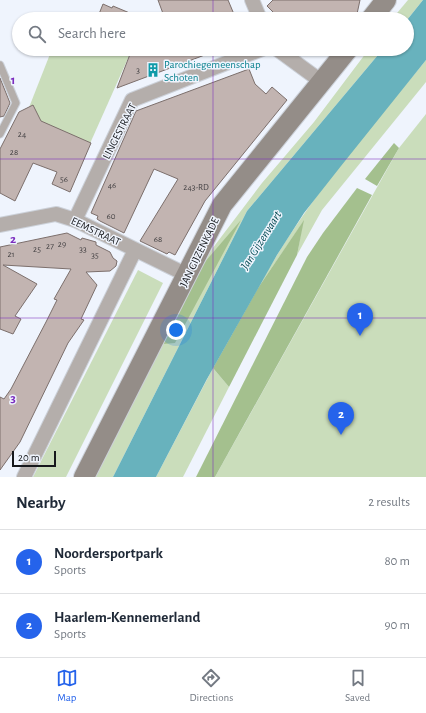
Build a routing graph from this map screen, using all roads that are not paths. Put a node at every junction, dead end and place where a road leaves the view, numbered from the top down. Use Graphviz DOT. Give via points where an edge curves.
graph roads {
  1 [pos="252,0"];
  2 [pos="386,0"];
  3 [pos="257,12"];
  4 [pos="377,12"];
  5 [pos="244,56"];
  6 [pos="287,56"];
  7 [pos="342,56"];
  8 [pos="0,65"];
  9 [pos="322,82"];
  10 [pos="0,134"];
  11 [pos="75,220"];
  12 [pos="0,226"];
  13 [pos="136,250"];
  14 [pos="187,275"];
  15 [pos="24,477"];
  16 [pos="84,477"];
  1 -- 3 [label="street"];
  2 -- 4 [label="street"];
  5 -- 11 [label="street, LINGESTRAAT" via="132,100"];
  6 -- 9 [label="street"];
  7 -- 9 [label="street, JAN GIJZENKADE"];
  8 -- 10 [label="lane" via="16,103"];
  9 -- 14 [label="street, JAN GIJZENKADE" via="222,205"];
  11 -- 12 [label="street, EEMSTRAAT" via="56,214"];
  11 -- 13 [label="street, EEMSTRAAT"];
  13 -- 14 [label="street, EEMSTRAAT"];
  13 -- 15 [label="street"];
  14 -- 16 [label="street, JAN GIJZENKADE"];
}
